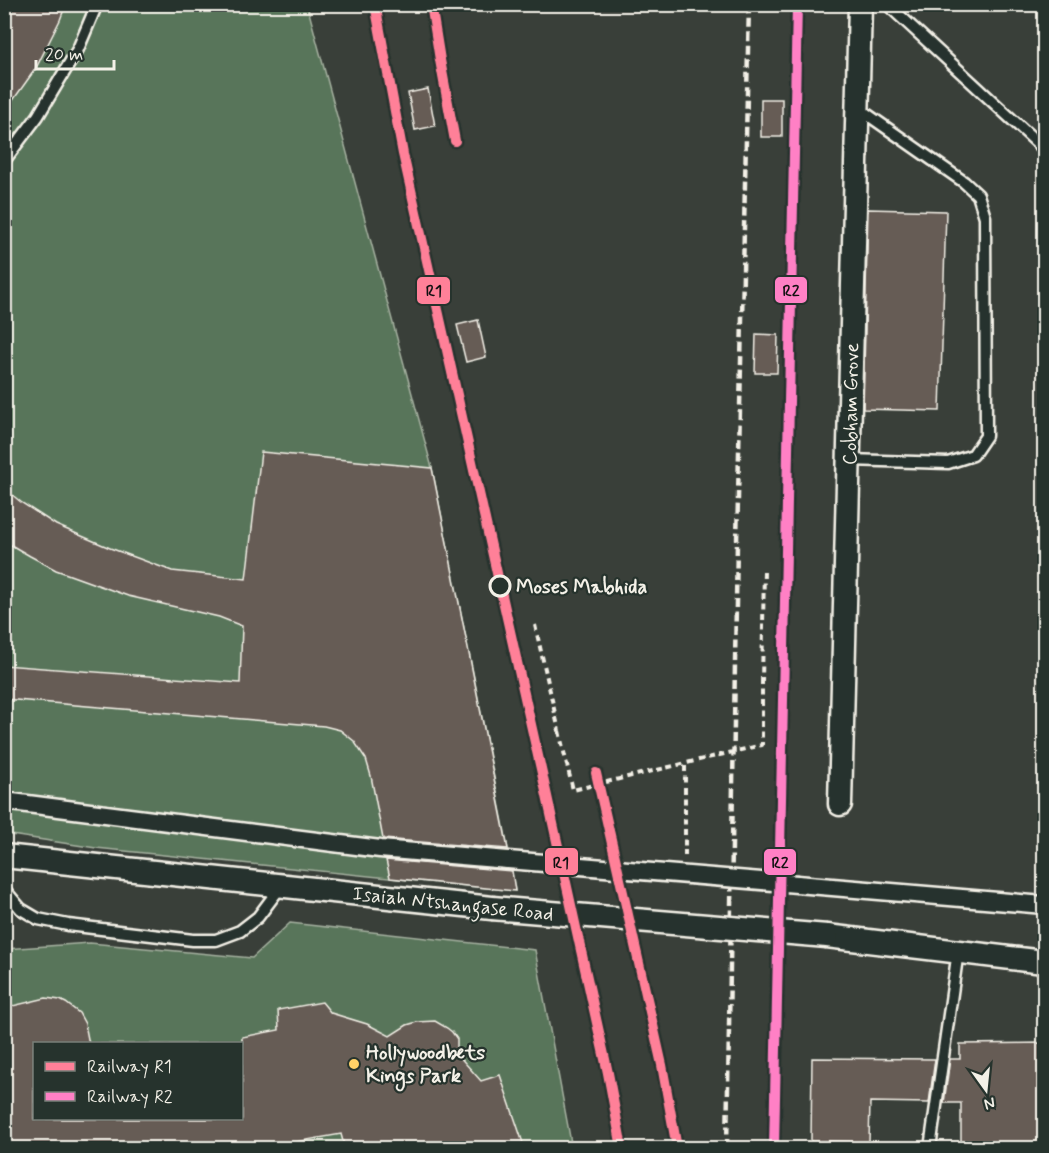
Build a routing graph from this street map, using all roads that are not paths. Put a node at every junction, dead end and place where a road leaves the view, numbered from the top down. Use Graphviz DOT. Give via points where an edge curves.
graph roads {
  1 [pos="97,4"];
  2 [pos="860,4"];
  3 [pos="887,4"];
  4 [pos="858,108"];
  5 [pos="1044,149"];
  6 [pos="4,161"];
  7 [pos="849,460"];
  8 [pos="4,801"];
  9 [pos="840,804"];
  10 [pos="4,856"];
  11 [pos="282,885"];
  12 [pos="4,889"];
  13 [pos="1044,905"];
  14 [pos="958,951"];
  15 [pos="1044,962"];
  16 [pos="930,1149"];
  1 -- 6 [label="lane" via="78,49 38,116"];
  2 -- 4 [label="street, Cobham Grove"];
  3 -- 5 [label="lane"];
  4 -- 7 [label="street, Cobham Grove"];
  4 -- 7 [label="lane" via="978,195 985,217 986,436 973,455 948,463"];
  7 -- 9 [label="street, Cobham Grove"];
  8 -- 13 [label="street, bridge" via="380,849"];
  10 -- 11 [label="street, Isaiah Ntshangase Road"];
  11 -- 12 [label="lane" via="258,916 240,931 216,940 38,919 21,909"];
  11 -- 14 [label="street, Isaiah Ntshangase Road, bridge"];
  14 -- 15 [label="street, Isaiah Ntshangase Road"];
  14 -- 16 [label="lane"];
}
